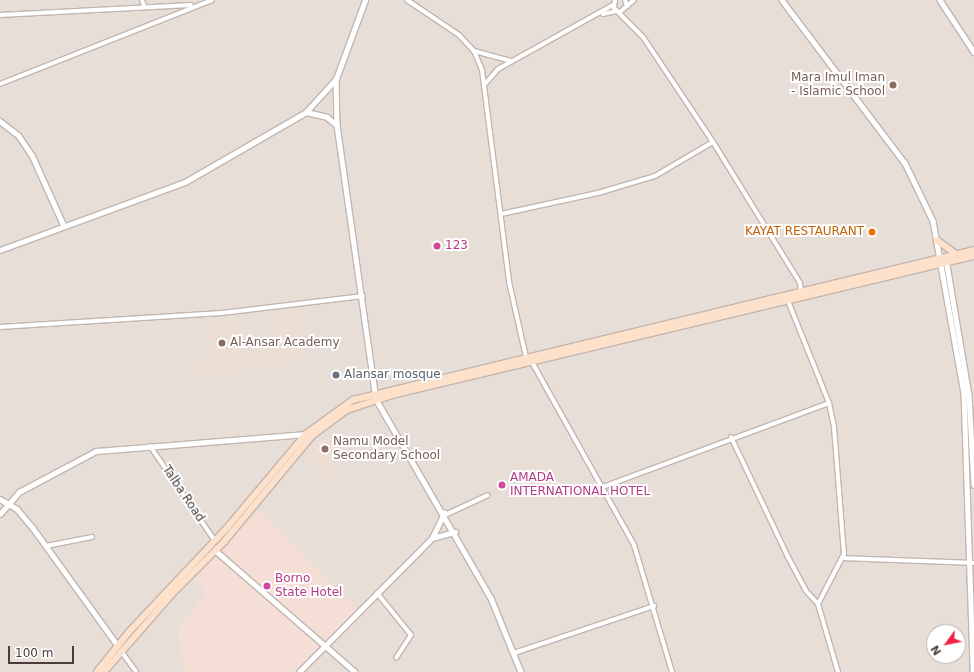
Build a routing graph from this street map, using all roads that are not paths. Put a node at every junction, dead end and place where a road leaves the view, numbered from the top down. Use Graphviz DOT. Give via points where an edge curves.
graph roads {
  1 [pos="142,0"];
  2 [pos="212,0"];
  3 [pos="365,0"];
  4 [pos="407,0"];
  5 [pos="625,0"];
  6 [pos="634,0"];
  7 [pos="782,0"];
  8 [pos="940,0"];
  9 [pos="613,2"];
  10 [pos="194,5"];
  11 [pos="144,6"];
  12 [pos="626,8"];
  13 [pos="618,12"];
  14 [pos="0,15"];
  15 [pos="601,15"];
  16 [pos="631,22"];
  17 [pos="474,51"];
  18 [pos="974,52"];
  19 [pos="512,61"];
  20 [pos="336,79"];
  21 [pos="0,84"];
  22 [pos="485,84"];
  23 [pos="306,112"];
  24 [pos="0,120"];
  25 [pos="336,125"];
  26 [pos="713,142"];
  27 [pos="501,214"];
  28 [pos="64,226"];
  29 [pos="937,240"];
  30 [pos="0,250"];
  31 [pos="974,250"];
  32 [pos="956,254"];
  33 [pos="974,256"];
  34 [pos="943,259"];
  35 [pos="801,293"];
  36 [pos="363,296"];
  37 [pos="788,301"];
  38 [pos="0,327"];
  39 [pos="526,357"];
  40 [pos="533,364"];
  41 [pos="375,396"];
  42 [pos="829,403"];
  43 [pos="970,418"];
  44 [pos="306,434"];
  45 [pos="731,437"];
  46 [pos="150,446"];
  47 [pos="974,485"];
  48 [pos="603,487"];
  49 [pos="488,495"];
  50 [pos="0,500"];
  51 [pos="7,503"];
  52 [pos="0,514"];
  53 [pos="444,514"];
  54 [pos="455,532"];
  55 [pos="92,538"];
  56 [pos="432,538"];
  57 [pos="215,541"];
  58 [pos="46,546"];
  59 [pos="216,551"];
  60 [pos="843,558"];
  61 [pos="972,563"];
  62 [pos="377,593"];
  63 [pos="818,604"];
  64 [pos="654,606"];
  65 [pos="324,645"];
  66 [pos="119,649"];
  67 [pos="514,653"];
  68 [pos="396,658"];
  69 [pos="97,672"];
  70 [pos="104,672"];
  71 [pos="136,672"];
  72 [pos="299,672"];
  73 [pos="355,672"];
  74 [pos="521,672"];
  75 [pos="672,672"];
  76 [pos="838,672"];
  77 [pos="973,672"];
  1 -- 11 [label="street"];
  2 -- 10 [label="street"];
  3 -- 20 [label="street"];
  4 -- 17 [label="street" via="459,35"];
  5 -- 12 [label="street"];
  6 -- 12 [label="street"];
  7 -- 29 [label="street" via="905,163 927,206"];
  8 -- 18 [label="street"];
  9 -- 13 [label="street"];
  9 -- 15 [label="street"];
  10 -- 11 [label="street"];
  10 -- 21 [label="street"];
  11 -- 14 [label="street"];
  12 -- 13 [label="street"];
  12 -- 16 [label="street"];
  13 -- 15 [label="street"];
  13 -- 16 [label="street"];
  15 -- 19 [label="street"];
  16 -- 26 [label="street"];
  17 -- 19 [label="street"];
  17 -- 22 [label="street"];
  19 -- 22 [label="street"];
  20 -- 23 [label="street"];
  20 -- 25 [label="street"];
  22 -- 27 [label="street"];
  23 -- 25 [label="street" via="327,117"];
  23 -- 28 [label="street" via="185,182"];
  24 -- 28 [label="street" via="19,136 32,155"];
  25 -- 36 [label="street"];
  26 -- 27 [label="street" via="654,176 598,193"];
  26 -- 35 [label="street" via="800,282"];
  27 -- 39 [label="street" via="509,282"];
  28 -- 30 [label="street"];
  29 -- 32 [label="main road"];
  29 -- 34 [label="street"];
  31 -- 32 [label="main road"];
  32 -- 34 [label="main road"];
  33 -- 34 [label="main road"];
  34 -- 35 [label="main road"];
  34 -- 37 [label="main road"];
  34 -- 43 [label="street"];
  35 -- 39 [label="main road"];
  36 -- 38 [label="street" via="227,313"];
  36 -- 41 [label="street"];
  37 -- 40 [label="main road"];
  37 -- 42 [label="street"];
  39 -- 41 [label="main road"];
  40 -- 41 [label="main road"];
  40 -- 48 [label="street"];
  41 -- 44 [label="main road" via="338,408"];
  41 -- 53 [label="street"];
  41 -- 59 [label="main road" via="328,422"];
  42 -- 45 [label="street"];
  42 -- 60 [label="street" via="840,471"];
  43 -- 47 [label="street"];
  43 -- 61 [label="street"];
  44 -- 46 [label="street"];
  44 -- 57 [label="main road"];
  45 -- 48 [label="street"];
  45 -- 63 [label="street" via="788,557 806,591"];
  46 -- 51 [label="street" via="85,456"];
  46 -- 57 [label="street, Talba Road"];
  48 -- 64 [label="street" via="634,545"];
  49 -- 53 [label="street"];
  50 -- 51 [label="street"];
  51 -- 52 [label="street"];
  51 -- 58 [label="street" via="17,509"];
  53 -- 54 [label="street"];
  53 -- 56 [label="street"];
  54 -- 56 [label="street"];
  54 -- 67 [label="street" via="491,598"];
  55 -- 58 [label="street"];
  56 -- 62 [label="street"];
  57 -- 66 [label="main road"];
  58 -- 66 [label="street"];
  59 -- 65 [label="street"];
  59 -- 66 [label="main road"];
  60 -- 61 [label="street"];
  60 -- 63 [label="street"];
  61 -- 77 [label="street"];
  62 -- 65 [label="street"];
  62 -- 68 [label="street" via="411,635"];
  63 -- 76 [label="street"];
  64 -- 67 [label="street"];
  64 -- 75 [label="street"];
  65 -- 72 [label="street"];
  65 -- 73 [label="street"];
  66 -- 69 [label="main road"];
  66 -- 70 [label="main road"];
  66 -- 71 [label="street"];
  67 -- 74 [label="street"];
}
